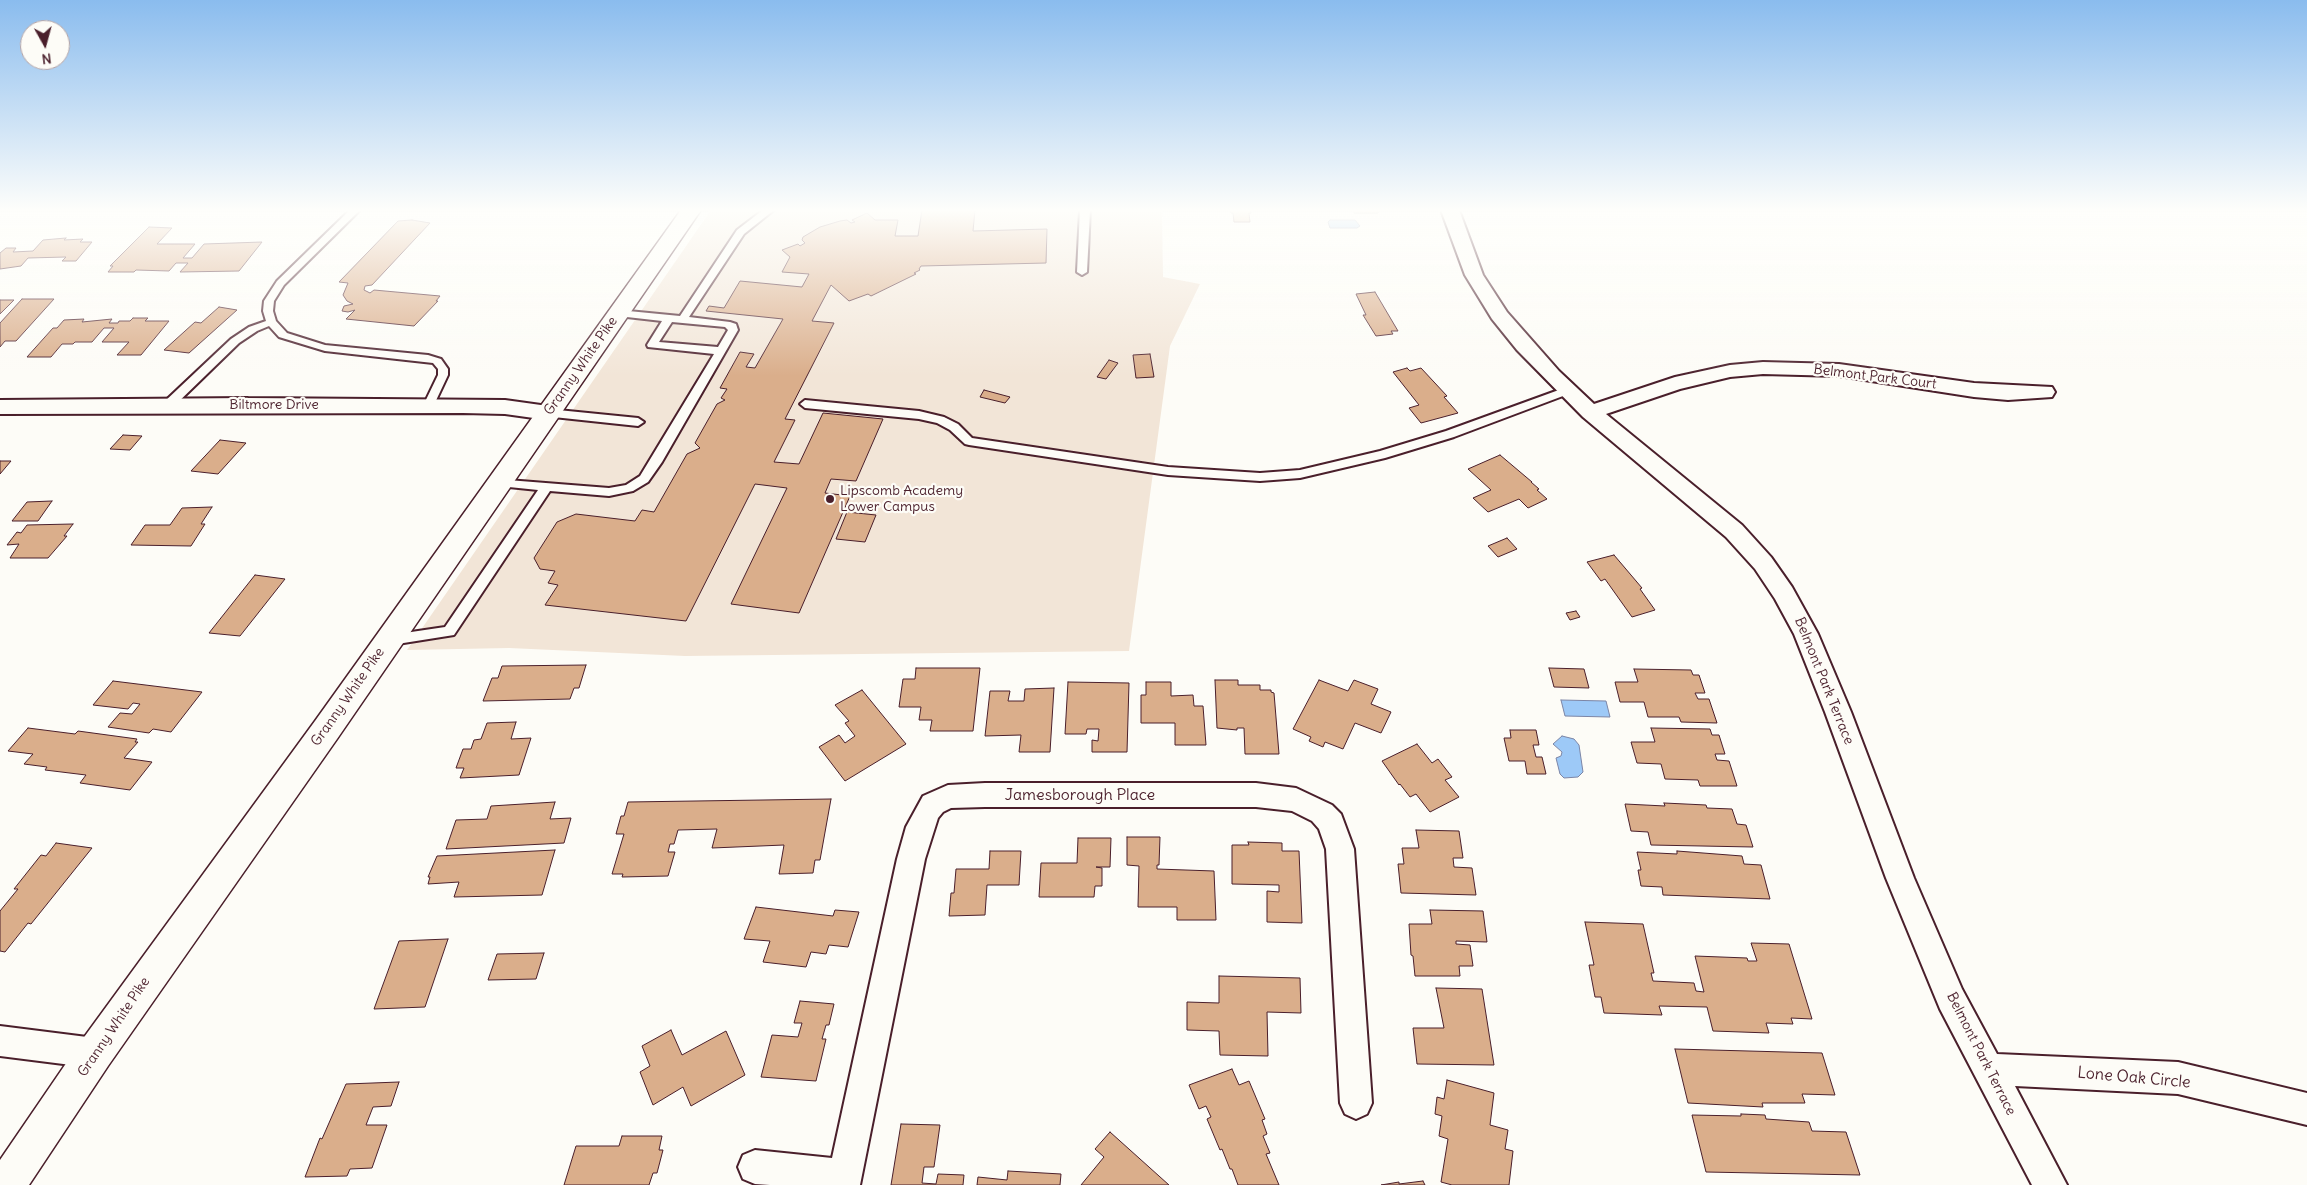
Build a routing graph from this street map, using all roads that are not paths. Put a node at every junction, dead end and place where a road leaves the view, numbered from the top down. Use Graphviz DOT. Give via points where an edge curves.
graph roads {
  1 [pos="298,265"];
  2 [pos="652,265"];
  3 [pos="718,265"];
  4 [pos="1082,265"];
  5 [pos="1470,265"];
  6 [pos="1082,272"];
  7 [pos="618,313"];
  8 [pos="669,318"];
  9 [pos="683,319"];
  10 [pos="271,322"];
  11 [pos="721,351"];
  12 [pos="1567,391"];
  13 [pos="2045,392"];
  14 [pos="805,404"];
  15 [pos="167,406"];
  16 [pos="428,406"];
  17 [pos="0,408"];
  18 [pos="1590,412"];
  19 [pos="548,413"];
  20 [pos="638,422"];
  21 [pos="500,482"];
  22 [pos="546,487"];
  23 [pos="389,640"];
  24 [pos="0,1041"];
  25 [pos="95,1053"];
  26 [pos="1988,1069"];
  27 [pos="1356,1103"];
  28 [pos="2307,1109"];
  29 [pos="755,1167"];
  30 [pos="844,1181"];
  31 [pos="6,1185"];
  32 [pos="2050,1185"];
  1 -- 10 [label="lane" via="280,283 269,301"];
  2 -- 7 [label="main road, Granny White Pike"];
  3 -- 9 [label="lane"];
  4 -- 6 [label="lane"];
  5 -- 12 [label="street, Belmont Park Terrace" via="1498,316"];
  7 -- 8 [label="lane"];
  7 -- 19 [label="main road, Granny White Pike"];
  8 -- 9 [label="lane"];
  8 -- 11 [label="lane" via="652,345"];
  9 -- 11 [label="lane" via="732,326 732,335"];
  10 -- 15 [label="lane" via="235,341"];
  10 -- 16 [label="lane" via="283,335 325,348 437,361 443,375"];
  11 -- 22 [label="lane" via="656,462 638,484 609,492"];
  12 -- 14 [label="lane" via="1450,434 1381,455 1310,472 1260,477 1176,472 969,441 954,428 933,418"];
  12 -- 18 [label="street, Belmont Park Terrace"];
  13 -- 18 [label="street, Belmont Park Court" via="2008,393 1839,370 1771,368 1730,371 1675,384"];
  15 -- 16 [label="street, Biltmore Drive"];
  15 -- 17 [label="street, Biltmore Drive"];
  16 -- 19 [label="street, Biltmore Drive" via="505,407"];
  18 -- 26 [label="street, Belmont Park Terrace" via="1734,531 1763,563 1794,608 1838,712 1916,919 1951,999"];
  19 -- 20 [label="lane"];
  19 -- 21 [label="main road, Granny White Pike"];
  21 -- 22 [label="lane"];
  21 -- 23 [label="main road, Granny White Pike"];
  22 -- 23 [label="lane" via="449,631"];
  23 -- 25 [label="main road, Granny White Pike"];
  24 -- 25 [label="street"];
  25 -- 31 [label="main road, Granny White Pike"];
  26 -- 28 [label="street, Lone Oak Circle" via="2178,1078"];
  26 -- 32 [label="street, Belmont Park Terrace"];
  27 -- 30 [label="street, Jamesborough Place" via="1340,850 1331,822 1322,813 1296,800 1256,795 948,797 928,810 918,835"];
  29 -- 30 [label="street"];
}
